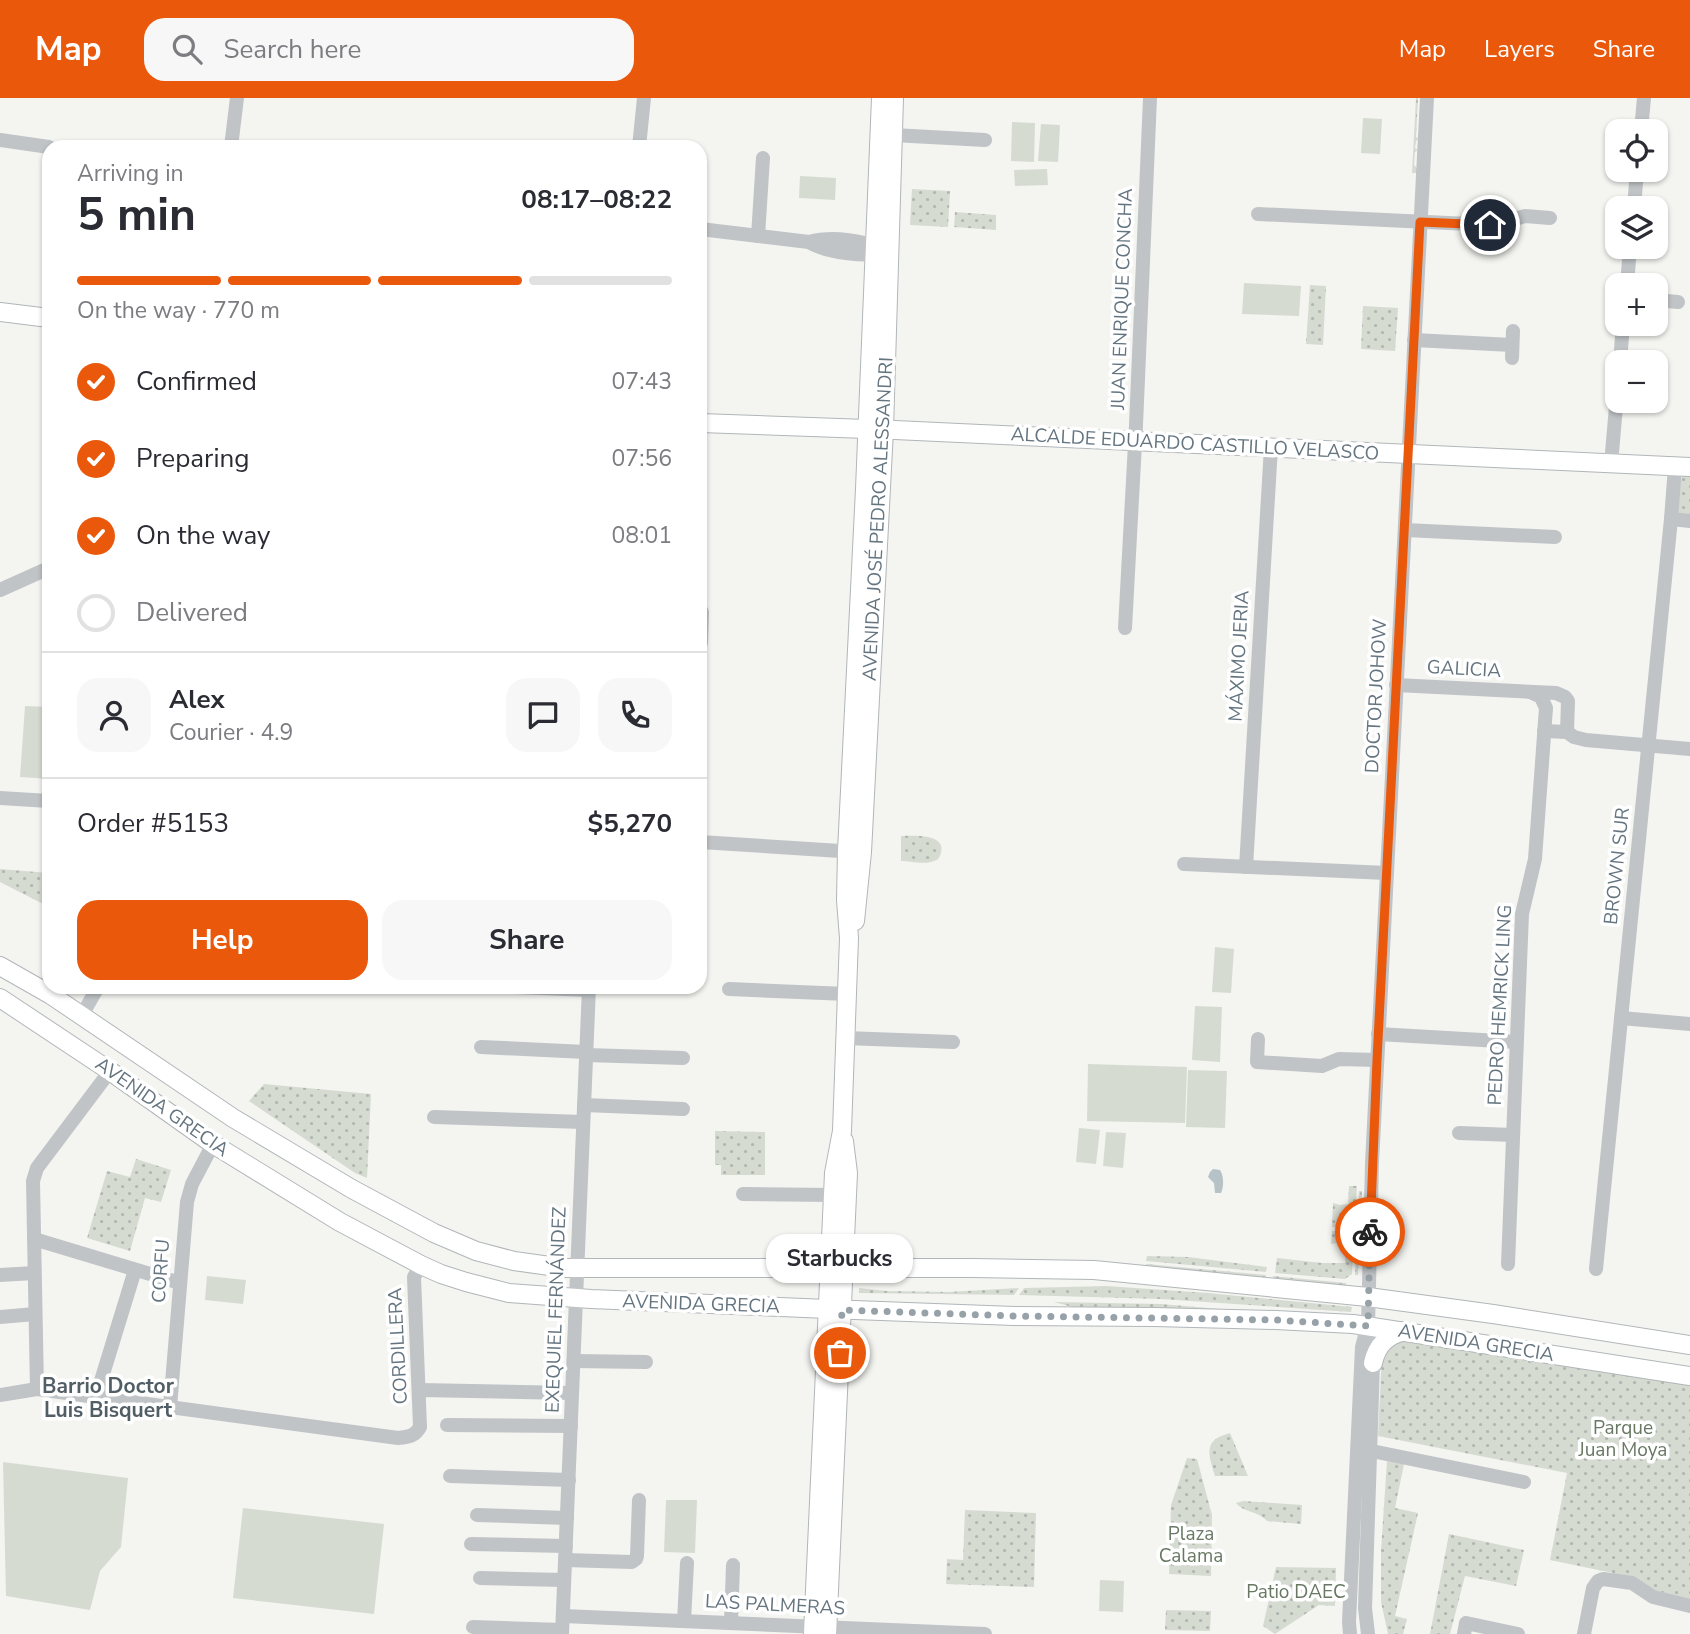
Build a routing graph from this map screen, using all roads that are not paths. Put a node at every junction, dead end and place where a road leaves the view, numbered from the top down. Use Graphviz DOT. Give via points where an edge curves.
graph roads {
  1 [pos="237,98"];
  2 [pos="644,98"];
  3 [pos="881,98"];
  4 [pos="894,98"];
  5 [pos="1150,98"];
  6 [pos="1427,98"];
  7 [pos="1644,98"];
  8 [pos="1642,119"];
  9 [pos="893,135"];
  10 [pos="0,140"];
  11 [pos="232,140"];
  12 [pos="640,140"];
  13 [pos="985,140"];
  14 [pos="42,146"];
  15 [pos="763,158"];
  16 [pos="1258,214"];
  17 [pos="1550,218"];
  18 [pos="1420,222"];
  19 [pos="707,230"];
  20 [pos="758,236"];
  21 [pos="879,251"];
  22 [pos="1668,301"];
  23 [pos="1678,302"];
  24 [pos="0,312"];
  25 [pos="42,317"];
  26 [pos="1414,340"];
  27 [pos="1512,344"];
  28 [pos="1615,413"];
  29 [pos="707,423"];
  30 [pos="876,429"];
  31 [pos="1135,441"];
  32 [pos="1271,447"];
  33 [pos="1408,454"];
  34 [pos="1611,464"];
  35 [pos="1683,467"];
  36 [pos="1671,519"];
  37 [pos="1690,521"];
  38 [pos="1405,530"];
  39 [pos="1555,537"];
  40 [pos="42,571"];
  41 [pos="0,590"];
  42 [pos="1125,628"];
  43 [pos="1396,685"];
  44 [pos="1530,692"];
  45 [pos="1544,731"];
  46 [pos="1567,732"];
  47 [pos="1648,745"];
  48 [pos="1690,749"];
  49 [pos="0,798"];
  50 [pos="42,801"];
  51 [pos="707,842"];
  52 [pos="854,852"];
  53 [pos="1184,864"];
  54 [pos="1246,867"];
  55 [pos="1387,873"];
  56 [pos="0,966"];
  57 [pos="42,989"];
  58 [pos="729,989"];
  59 [pos="49,994"];
  60 [pos="93,994"];
  61 [pos="589,994"];
  62 [pos="847,994"];
  63 [pos="0,998"];
  64 [pos="82,1015"];
  65 [pos="1621,1018"];
  66 [pos="1690,1024"];
  67 [pos="1378,1034"];
  68 [pos="845,1038"];
  69 [pos="1258,1039"];
  70 [pos="953,1042"];
  71 [pos="1516,1042"];
  72 [pos="481,1047"];
  73 [pos="586,1054"];
  74 [pos="683,1058"];
  75 [pos="1377,1060"];
  76 [pos="110,1071"];
  77 [pos="584,1105"];
  78 [pos="683,1109"];
  79 [pos="433,1117"];
  80 [pos="583,1122"];
  81 [pos="842,1131"];
  82 [pos="1459,1133"];
  83 [pos="1513,1135"];
  84 [pos="213,1144"];
  85 [pos="743,1194"];
  86 [pos="833,1195"];
  87 [pos="34,1239"];
  88 [pos="1508,1264"];
  89 [pos="421,1265"];
  90 [pos="576,1268"];
  91 [pos="836,1268"];
  92 [pos="1596,1269"];
  93 [pos="135,1270"];
  94 [pos="34,1273"];
  95 [pos="0,1275"];
  96 [pos="180,1283"];
  97 [pos="1368,1297"];
  98 [pos="577,1298"];
  99 [pos="835,1309"];
  100 [pos="35,1314"];
  101 [pos="0,1317"];
  102 [pos="1368,1326"];
  103 [pos="1405,1332"];
  104 [pos="1690,1345"];
  105 [pos="574,1361"];
  106 [pos="646,1362"];
  107 [pos="1373,1363"];
  108 [pos="1690,1376"];
  109 [pos="37,1389"];
  110 [pos="420,1390"];
  111 [pos="572,1393"];
  112 [pos="0,1395"];
  113 [pos="96,1397"];
  114 [pos="170,1406"];
  115 [pos="447,1425"];
  116 [pos="571,1426"];
  117 [pos="1364,1449"];
  118 [pos="450,1476"];
  119 [pos="569,1480"];
  120 [pos="1524,1482"];
  121 [pos="639,1500"];
  122 [pos="477,1515"];
  123 [pos="567,1518"];
  124 [pos="471,1544"];
  125 [pos="565,1553"];
  126 [pos="687,1563"];
  127 [pos="733,1565"];
  128 [pos="480,1578"];
  129 [pos="564,1580"];
  130 [pos="1690,1606"];
  131 [pos="682,1625"];
  132 [pos="473,1627"];
  133 [pos="562,1627"];
  134 [pos="734,1627"];
  135 [pos="820,1630"];
  136 [pos="985,1634"];
  137 [pos="1350,1634"];
  138 [pos="1368,1634"];
  139 [pos="1464,1634"];
  140 [pos="1518,1634"];
  141 [pos="1584,1634"];
  1 -- 11 [label="street"];
  2 -- 12 [label="street"];
  3 -- 21 [label="main road, AVENIDA JOSÉ PEDRO ALESSANDRI"];
  4 -- 9 [label="main road, AVENIDA JOSÉ PEDRO ALESSANDRI"];
  5 -- 31 [label="street, JUAN ENRIQUE CONCHA"];
  6 -- 18 [label="street, DOCTOR JOHOW"];
  7 -- 8 [label="street"];
  9 -- 13 [label="street"];
  9 -- 21 [label="main road, AVENIDA JOSÉ PEDRO ALESSANDRI"];
  10 -- 14 [label="street"];
  15 -- 20 [label="street"];
  16 -- 18 [label="street"];
  17 -- 18 [label="street" via="1525,216 1495,225"];
  18 -- 26 [label="street, DOCTOR JOHOW"];
  19 -- 20 [label="street"];
  20 -- 21 [label="street" via="809,242 826,249"];
  21 -- 30 [label="main road, AVENIDA JOSÉ PEDRO ALESSANDRI"];
  22 -- 23 [label="street"];
  24 -- 25 [label="main road"];
  26 -- 27 [label="street"];
  26 -- 33 [label="street, DOCTOR JOHOW"];
  28 -- 34 [label="street"];
  29 -- 30 [label="main road, ALCALDE EDUARDO CASTILLO VELASCO"];
  30 -- 31 [label="main road, ALCALDE EDUARDO CASTILLO VELASCO"];
  30 -- 52 [label="main road, AVENIDA JOSÉ PEDRO ALESSANDRI"];
  31 -- 32 [label="main road, ALCALDE EDUARDO CASTILLO VELASCO"];
  31 -- 42 [label="street, JUAN ENRIQUE CONCHA"];
  32 -- 33 [label="main road, ALCALDE EDUARDO CASTILLO VELASCO"];
  32 -- 54 [label="street, MÁXIMO JERIA"];
  33 -- 34 [label="main road, ALCALDE EDUARDO CASTILLO VELASCO"];
  33 -- 38 [label="street, DOCTOR JOHOW"];
  34 -- 35 [label="main road, ALCALDE EDUARDO CASTILLO VELASCO"];
  35 -- 36 [label="street, BROWN SUR"];
  36 -- 37 [label="street"];
  36 -- 47 [label="street, BROWN SUR"];
  38 -- 39 [label="street"];
  38 -- 43 [label="street, DOCTOR JOHOW"];
  40 -- 41 [label="street"];
  43 -- 44 [label="street, GALICIA"];
  43 -- 55 [label="street, DOCTOR JOHOW"];
  44 -- 45 [label="street, PEDRO HEMRICK LING" via="1541,697 1546,708"];
  44 -- 46 [label="street, GALICIA" via="1565,698 1569,705"];
  45 -- 46 [label="street"];
  45 -- 71 [label="street, PEDRO HEMRICK LING" via="1535,859 1522,914"];
  46 -- 47 [label="street" via="1586,740"];
  47 -- 48 [label="street"];
  47 -- 65 [label="street, BROWN SUR"];
  49 -- 50 [label="street"];
  51 -- 52 [label="street"];
  52 -- 62 [label="main road, AVENIDA JOSÉ PEDRO ALESSANDRI" via="846,900"];
  53 -- 54 [label="street"];
  54 -- 55 [label="street"];
  55 -- 67 [label="street, DOCTOR JOHOW"];
  56 -- 57 [label="main road, AVENIDA GRECIA"];
  58 -- 62 [label="street"];
  59 -- 64 [label="main road, AVENIDA GRECIA"];
  60 -- 64 [label="street"];
  61 -- 73 [label="street, EXEQUIEL FERNÁNDEZ"];
  62 -- 68 [label="main road, AVENIDA JOSÉ PEDRO ALESSANDRI"];
  63 -- 76 [label="main road, AVENIDA GRECIA"];
  64 -- 90 [label="main road, AVENIDA GRECIA" via="233,1118 434,1233 503,1259"];
  65 -- 66 [label="street"];
  65 -- 92 [label="street, BROWN SUR"];
  67 -- 71 [label="street"];
  67 -- 75 [label="street, DOCTOR JOHOW"];
  68 -- 70 [label="street"];
  68 -- 81 [label="main road, AVENIDA JOSÉ PEDRO ALESSANDRI"];
  69 -- 75 [label="street" via="1257,1062 1322,1066 1339,1059"];
  71 -- 83 [label="street, PEDRO HEMRICK LING"];
  72 -- 73 [label="street"];
  73 -- 74 [label="street"];
  73 -- 77 [label="street, EXEQUIEL FERNÁNDEZ"];
  75 -- 97 [label="street, DOCTOR JOHOW"];
  76 -- 84 [label="main road, AVENIDA GRECIA"];
  76 -- 87 [label="street" via="37,1168"];
  77 -- 78 [label="street"];
  77 -- 80 [label="street, EXEQUIEL FERNÁNDEZ"];
  79 -- 80 [label="street"];
  80 -- 90 [label="street, EXEQUIEL FERNÁNDEZ"];
  81 -- 86 [label="main road, AVENIDA JOSÉ PEDRO ALESSANDRI"];
  81 -- 91 [label="main road, AVENIDA JOSÉ PEDRO ALESSANDRI" via="848,1173"];
  82 -- 83 [label="street"];
  83 -- 88 [label="street, PEDRO HEMRICK LING"];
  84 -- 89 [label="main road, AVENIDA GRECIA" via="340,1222"];
  84 -- 96 [label="street, CORFU" via="187,1202"];
  85 -- 86 [label="street"];
  86 -- 91 [label="main road, AVENIDA JOSÉ PEDRO ALESSANDRI"];
  87 -- 93 [label="street"];
  87 -- 94 [label="street"];
  89 -- 98 [label="main road, AVENIDA GRECIA" via="502,1291"];
  89 -- 110 [label="street, CORDILLERA" via="414,1277"];
  90 -- 91 [label="main road, AVENIDA GRECIA"];
  90 -- 98 [label="street, EXEQUIEL FERNÁNDEZ"];
  91 -- 97 [label="main road, AVENIDA GRECIA" via="1094,1270"];
  91 -- 99 [label="main road, AVENIDA JOSÉ PEDRO ALESSANDRI"];
  93 -- 96 [label="street"];
  93 -- 113 [label="street"];
  94 -- 95 [label="street"];
  94 -- 100 [label="street"];
  96 -- 114 [label="street, CORFU"];
  97 -- 102 [label="street, DOCTOR JOHOW"];
  97 -- 104 [label="main road, AVENIDA GRECIA"];
  98 -- 99 [label="main road, AVENIDA GRECIA"];
  98 -- 105 [label="street, EXEQUIEL FERNÁNDEZ"];
  99 -- 102 [label="main road, AVENIDA GRECIA"];
  99 -- 135 [label="main road, AVENIDA JOSÉ PEDRO ALESSANDRI"];
  100 -- 101 [label="street"];
  100 -- 109 [label="street"];
  102 -- 103 [label="main road, AVENIDA GRECIA"];
  102 -- 107 [label="street"];
  102 -- 117 [label="street" via="1362,1347"];
  103 -- 107 [label="main road" via="1383,1342"];
  103 -- 108 [label="main road, AVENIDA GRECIA"];
  105 -- 106 [label="street"];
  105 -- 111 [label="street, EXEQUIEL FERNÁNDEZ"];
  107 -- 117 [label="street"];
  109 -- 112 [label="street"];
  109 -- 113 [label="street"];
  110 -- 111 [label="street"];
  110 -- 114 [label="street, CORDILLERA" via="420,1427 416,1434 398,1438"];
  111 -- 116 [label="street, EXEQUIEL FERNÁNDEZ"];
  113 -- 114 [label="street"];
  115 -- 116 [label="street"];
  116 -- 119 [label="street, EXEQUIEL FERNÁNDEZ"];
  117 -- 120 [label="street"];
  117 -- 137 [label="street"];
  117 -- 138 [label="street"];
  118 -- 119 [label="street"];
  119 -- 123 [label="street, EXEQUIEL FERNÁNDEZ"];
  121 -- 125 [label="street" via="635,1561"];
  122 -- 123 [label="street"];
  123 -- 125 [label="street, EXEQUIEL FERNÁNDEZ"];
  124 -- 125 [label="street"];
  125 -- 129 [label="street, EXEQUIEL FERNÁNDEZ"];
  126 -- 131 [label="street"];
  127 -- 134 [label="street"];
  128 -- 129 [label="street"];
  129 -- 133 [label="street, EXEQUIEL FERNÁNDEZ"];
  130 -- 141 [label="street" via="1653,1597 1632,1583 1602,1578 1593,1588"];
  131 -- 133 [label="street, LAS PALMERAS"];
  131 -- 134 [label="street, LAS PALMERAS"];
  132 -- 133 [label="street, LAS PALMERAS"];
  134 -- 135 [label="street, LAS PALMERAS"];
  135 -- 136 [label="street, LAS PALMERAS"];
  139 -- 140 [label="street" via="1466,1623"];
}
